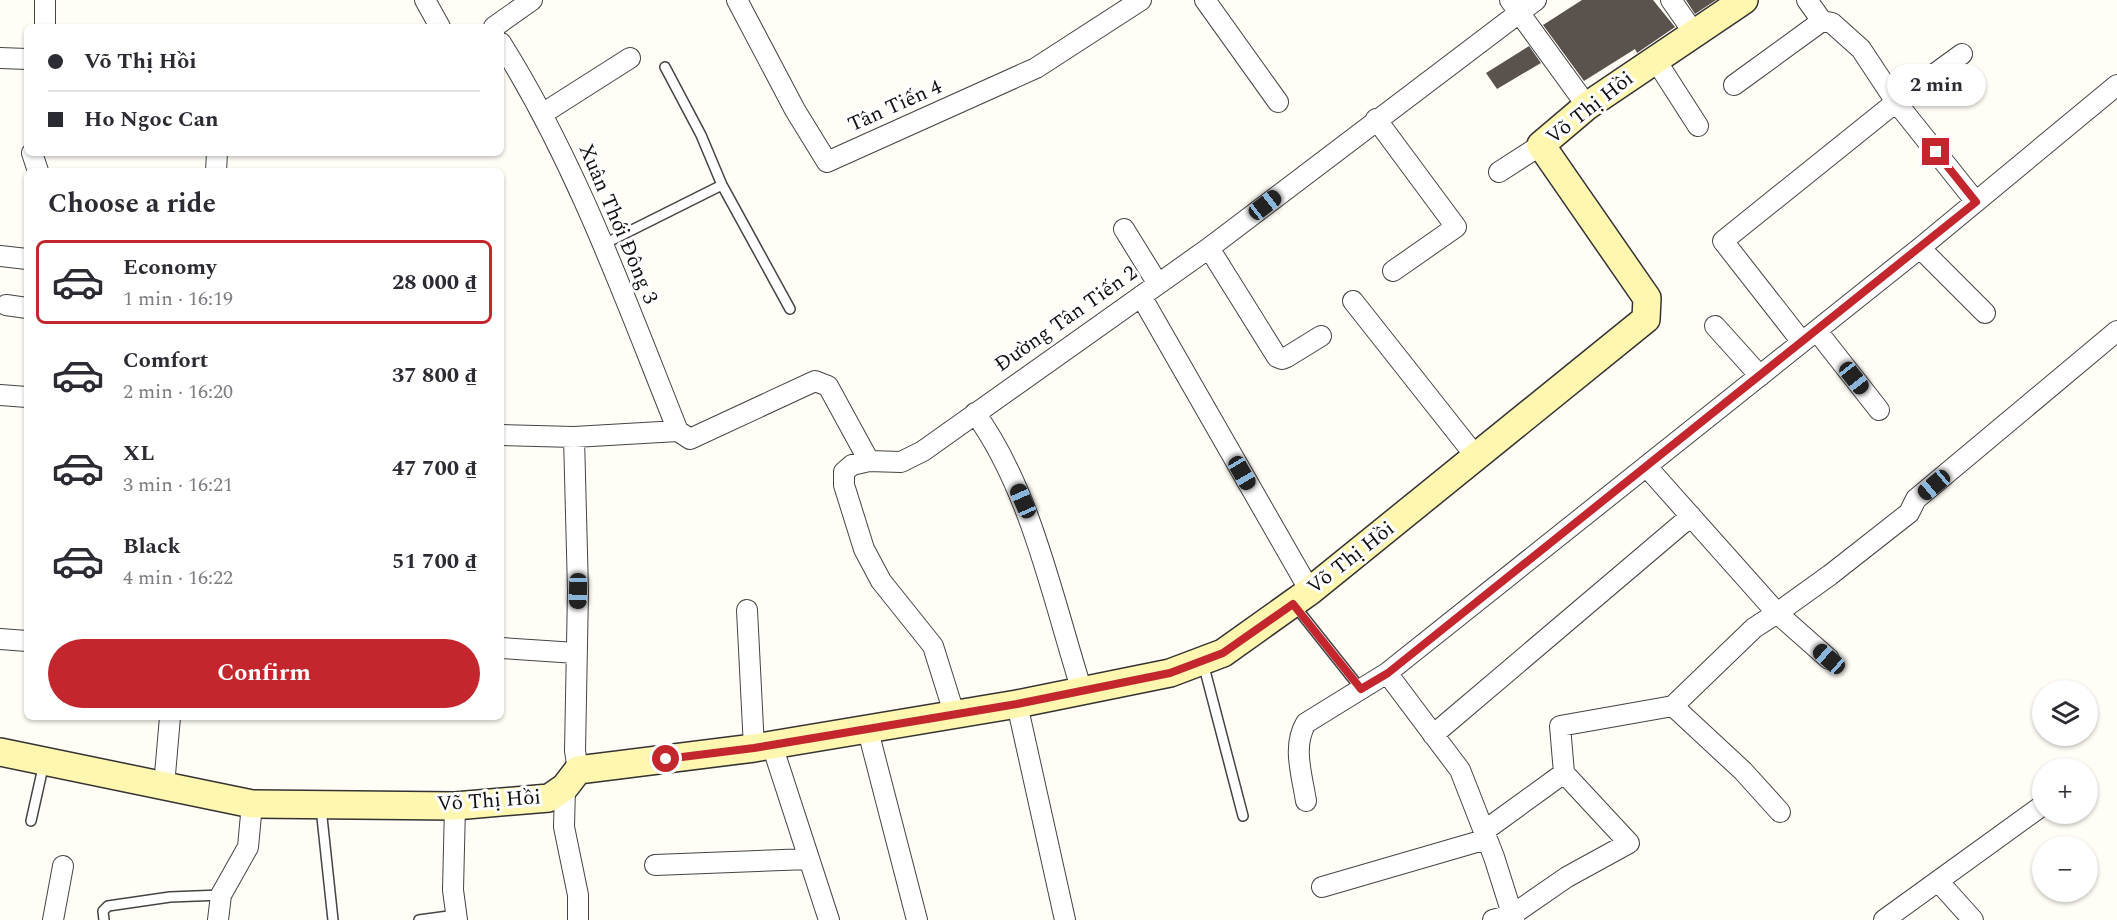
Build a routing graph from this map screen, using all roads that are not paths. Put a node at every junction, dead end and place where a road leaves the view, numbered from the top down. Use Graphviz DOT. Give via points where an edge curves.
graph roads {
  1 [pos="45,0"];
  2 [pos="425,0"];
  3 [pos="532,0"];
  4 [pos="737,0"];
  5 [pos="1142,0"];
  6 [pos="1205,0"];
  7 [pos="1536,0"];
  8 [pos="1671,0"];
  9 [pos="1744,0"];
  10 [pos="1807,0"];
  11 [pos="1514,6"];
  12 [pos="1822,21"];
  13 [pos="45,24"];
  14 [pos="438,24"];
  15 [pos="498,24"];
  16 [pos="1694,33"];
  17 [pos="504,49"];
  18 [pos="1962,54"];
  19 [pos="0,58"];
  20 [pos="630,58"];
  21 [pos="24,59"];
  22 [pos="1655,59"];
  23 [pos="665,67"];
  24 [pos="1734,85"];
  25 [pos="2117,85"];
  26 [pos="1278,102"];
  27 [pos="1896,102"];
  28 [pos="1587,106"];
  29 [pos="542,114"];
  30 [pos="1376,119"];
  31 [pos="1698,126"];
  32 [pos="1541,145"];
  33 [pos="1499,172"];
  34 [pos="722,185"];
  35 [pos="1976,202"];
  36 [pos="1124,230"];
  37 [pos="604,244"];
  38 [pos="1209,248"];
  39 [pos="1920,248"];
  40 [pos="0,256"];
  41 [pos="24,259"];
  42 [pos="1393,271"];
  43 [pos="1158,284"];
  44 [pos="1141,296"];
  45 [pos="1353,301"];
  46 [pos="6,305"];
  47 [pos="24,308"];
  48 [pos="790,309"];
  49 [pos="1985,313"];
  50 [pos="1715,326"];
  51 [pos="2117,332"];
  52 [pos="1321,336"];
  53 [pos="1810,336"];
  54 [pos="1760,376"];
  55 [pos="0,394"];
  56 [pos="24,397"];
  57 [pos="1879,410"];
  58 [pos="975,413"];
  59 [pos="678,430"];
  60 [pos="504,435"];
  61 [pos="574,437"];
  62 [pos="1478,458"];
  63 [pos="870,461"];
  64 [pos="1647,467"];
  65 [pos="1691,516"];
  66 [pos="1302,598"];
  67 [pos="747,610"];
  68 [pos="1777,613"];
  69 [pos="0,639"];
  70 [pos="24,641"];
  71 [pos="504,648"];
  72 [pos="576,653"];
  73 [pos="1829,659"];
  74 [pos="1202,661"];
  75 [pos="1388,673"];
  76 [pos="1361,689"];
  77 [pos="1082,691"];
  78 [pos="1017,704"];
  79 [pos="1673,706"];
  80 [pos="954,713"];
  81 [pos="170,720"];
  82 [pos="867,727"];
  83 [pos="1433,735"];
  84 [pos="763,746"];
  85 [pos="0,752"];
  86 [pos="45,761"];
  87 [pos="1563,773"];
  88 [pos="571,778"];
  89 [pos="164,786"];
  90 [pos="1306,801"];
  91 [pos="252,804"];
  92 [pos="320,805"];
  93 [pos="455,806"];
  94 [pos="1780,812"];
  95 [pos="2032,813"];
  96 [pos="1244,816"];
  97 [pos="32,821"];
  98 [pos="1486,835"];
  99 [pos="809,859"];
  100 [pos="655,865"];
  101 [pos="63,866"];
  102 [pos="1938,881"];
  103 [pos="1322,887"];
  104 [pos="221,895"];
  105 [pos="456,917"];
  106 [pos="1506,918"];
  107 [pos="53,920"];
  108 [pos="104,920"];
  109 [pos="218,920"];
  110 [pos="333,920"];
  111 [pos="419,920"];
  112 [pos="578,920"];
  113 [pos="829,920"];
  114 [pos="917,920"];
  115 [pos="1065,920"];
  116 [pos="1884,920"];
  117 [pos="1973,920"];
  1 -- 13 [label="street"];
  2 -- 14 [label="street"];
  3 -- 15 [label="street"];
  4 -- 5 [label="street, Tân Tiến 4" via="827,162 1036,68"];
  6 -- 26 [label="street"];
  7 -- 11 [label="street, Đường Tân Tiến 2"];
  8 -- 16 [label="street"];
  9 -- 16 [label="street, Võ Thị Hồi"];
  10 -- 12 [label="street"];
  11 -- 28 [label="street"];
  11 -- 30 [label="street, Đường Tân Tiến 2"];
  12 -- 24 [label="street"];
  12 -- 27 [label="street" via="1832,23 1861,49"];
  16 -- 22 [label="street, Võ Thị Hồi"];
  17 -- 29 [label="street, Xuân Thới Đông 3"];
  18 -- 27 [label="street"];
  19 -- 21 [label="street"];
  20 -- 29 [label="street"];
  22 -- 28 [label="street, Võ Thị Hồi"];
  22 -- 31 [label="street"];
  23 -- 34 [label="lane"];
  25 -- 35 [label="street"];
  27 -- 35 [label="street"];
  27 -- 53 [label="street" via="1723,241"];
  28 -- 32 [label="street, Võ Thị Hồi"];
  29 -- 37 [label="street, Xuân Thới Đông 3"];
  30 -- 38 [label="street, Đường Tân Tiến 2"];
  30 -- 42 [label="street" via="1456,226"];
  32 -- 33 [label="street"];
  32 -- 62 [label="street, Võ Thị Hồi" via="1647,298 1646,318"];
  34 -- 37 [label="lane"];
  34 -- 48 [label="lane"];
  35 -- 39 [label="street"];
  36 -- 43 [label="street"];
  37 -- 59 [label="street, Xuân Thới Đông 3"];
  38 -- 43 [label="street, Đường Tân Tiến 2"];
  38 -- 52 [label="street" via="1277,357 1287,357"];
  39 -- 49 [label="street"];
  39 -- 53 [label="street"];
  40 -- 41 [label="street"];
  43 -- 44 [label="street, Đường Tân Tiến 2"];
  44 -- 58 [label="street, Đường Tân Tiến 2"];
  44 -- 66 [label="street"];
  45 -- 62 [label="street"];
  46 -- 47 [label="street"];
  50 -- 54 [label="street"];
  51 -- 68 [label="street" via="1916,499 1909,513"];
  53 -- 54 [label="street"];
  53 -- 57 [label="street"];
  54 -- 64 [label="street"];
  55 -- 56 [label="street"];
  58 -- 63 [label="street, Đường Tân Tiến 2" via="901,462"];
  58 -- 77 [label="street" via="996,442 1023,501"];
  59 -- 61 [label="street"];
  59 -- 63 [label="street" via="690,439 815,381 828,386"];
  60 -- 61 [label="street"];
  61 -- 72 [label="street"];
  62 -- 66 [label="street, Võ Thị Hồi"];
  63 -- 80 [label="street, Đường Tân Tiến 2" via="852,465 844,472 844,485 864,549 881,580 933,646"];
  64 -- 65 [label="street"];
  64 -- 75 [label="street"];
  65 -- 68 [label="street"];
  65 -- 83 [label="street"];
  66 -- 74 [label="street, Võ Thị Hồi" via="1223,653"];
  66 -- 76 [label="lane"];
  67 -- 84 [label="street"];
  68 -- 73 [label="street"];
  68 -- 79 [label="street" via="1754,628"];
  69 -- 70 [label="street"];
  71 -- 72 [label="street"];
  72 -- 88 [label="street"];
  74 -- 77 [label="street, Võ Thị Hồi" via="1170,673"];
  74 -- 96 [label="lane"];
  75 -- 76 [label="street"];
  75 -- 83 [label="street"];
  76 -- 90 [label="street" via="1314,716 1299,734"];
  77 -- 78 [label="street, Võ Thị Hồi"];
  78 -- 80 [label="street, Võ Thị Hồi"];
  78 -- 115 [label="street"];
  79 -- 87 [label="street" via="1560,726"];
  79 -- 94 [label="street" via="1743,771"];
  80 -- 82 [label="street, Võ Thị Hồi"];
  81 -- 89 [label="street"];
  82 -- 84 [label="street, Võ Thị Hồi"];
  82 -- 114 [label="street"];
  83 -- 98 [label="street" via="1460,770"];
  84 -- 88 [label="street, Võ Thị Hồi"];
  84 -- 99 [label="street"];
  85 -- 86 [label="street, Võ Thị Hồi"];
  86 -- 89 [label="street, Võ Thị Hồi"];
  86 -- 97 [label="lane"];
  87 -- 98 [label="street"];
  87 -- 106 [label="street" via="1629,843"];
  88 -- 93 [label="street, Võ Thị Hồi" via="549,798"];
  88 -- 112 [label="street" via="564,827 578,895"];
  89 -- 91 [label="street, Võ Thị Hồi"];
  91 -- 92 [label="street, Võ Thị Hồi"];
  91 -- 104 [label="street" via="248,847"];
  92 -- 93 [label="street, Võ Thị Hồi"];
  92 -- 110 [label="lane"];
  93 -- 105 [label="street"];
  95 -- 102 [label="street"];
  98 -- 103 [label="street"];
  98 -- 106 [label="street"];
  99 -- 100 [label="street"];
  99 -- 113 [label="street"];
  101 -- 107 [label="street"];
  102 -- 116 [label="street"];
  102 -- 117 [label="street"];
  104 -- 108 [label="lane" via="108,906 103,911"];
  104 -- 109 [label="street"];
  105 -- 111 [label="lane"];
}
